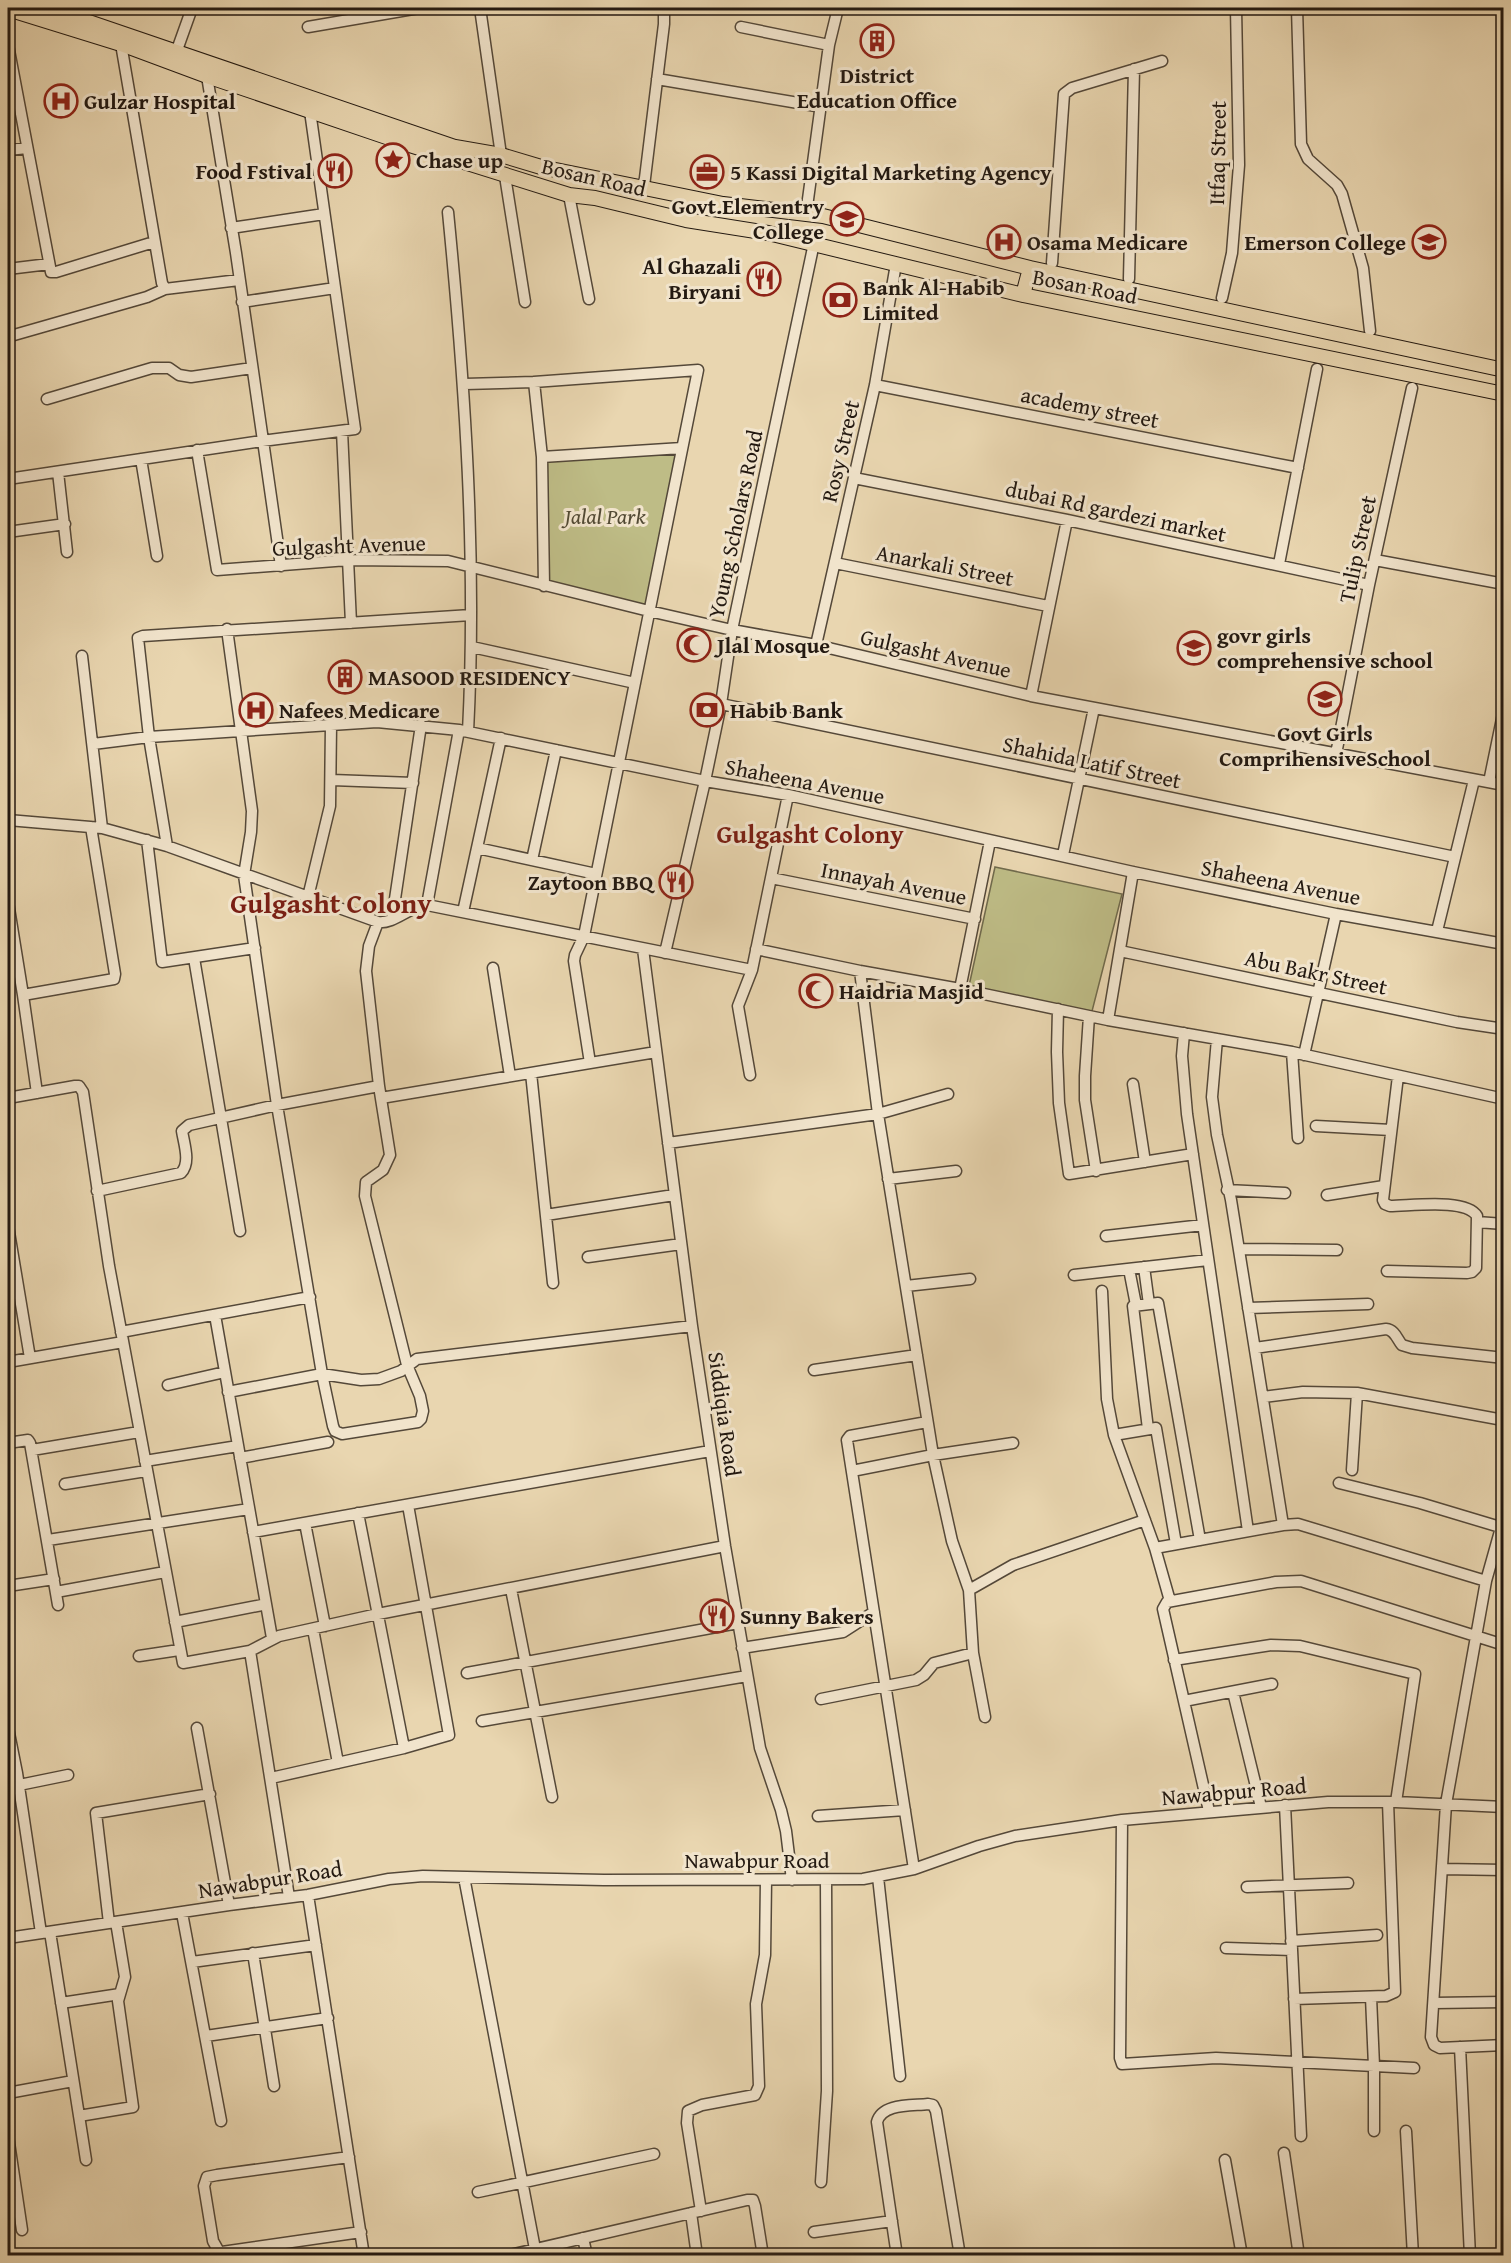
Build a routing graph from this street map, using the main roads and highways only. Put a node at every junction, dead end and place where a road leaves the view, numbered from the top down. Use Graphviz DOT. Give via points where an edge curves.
graph roads {
  1 [pos="48,8"];
  2 [pos="8,9"];
  3 [pos="1030,268"];
  4 [pos="1023,295"];
  5 [pos="1233,311"];
  6 [pos="1228,336"];
  7 [pos="1503,370"];
  8 [pos="1503,394"];
  1 -- 3 [label="main road, Bosan Road" via="445,144 723,204 823,216"];
  2 -- 4 [label="main road, Bosan Road" via="569,195 814,243"];
  3 -- 4 [label="main road"];
  3 -- 5 [label="main road, Bosan Road"];
  4 -- 6 [label="main road, Bosan Road"];
  5 -- 6 [label="main road"];
  5 -- 7 [label="main road, Bosan Road"];
  6 -- 8 [label="main road, Bosan Road"];
}
